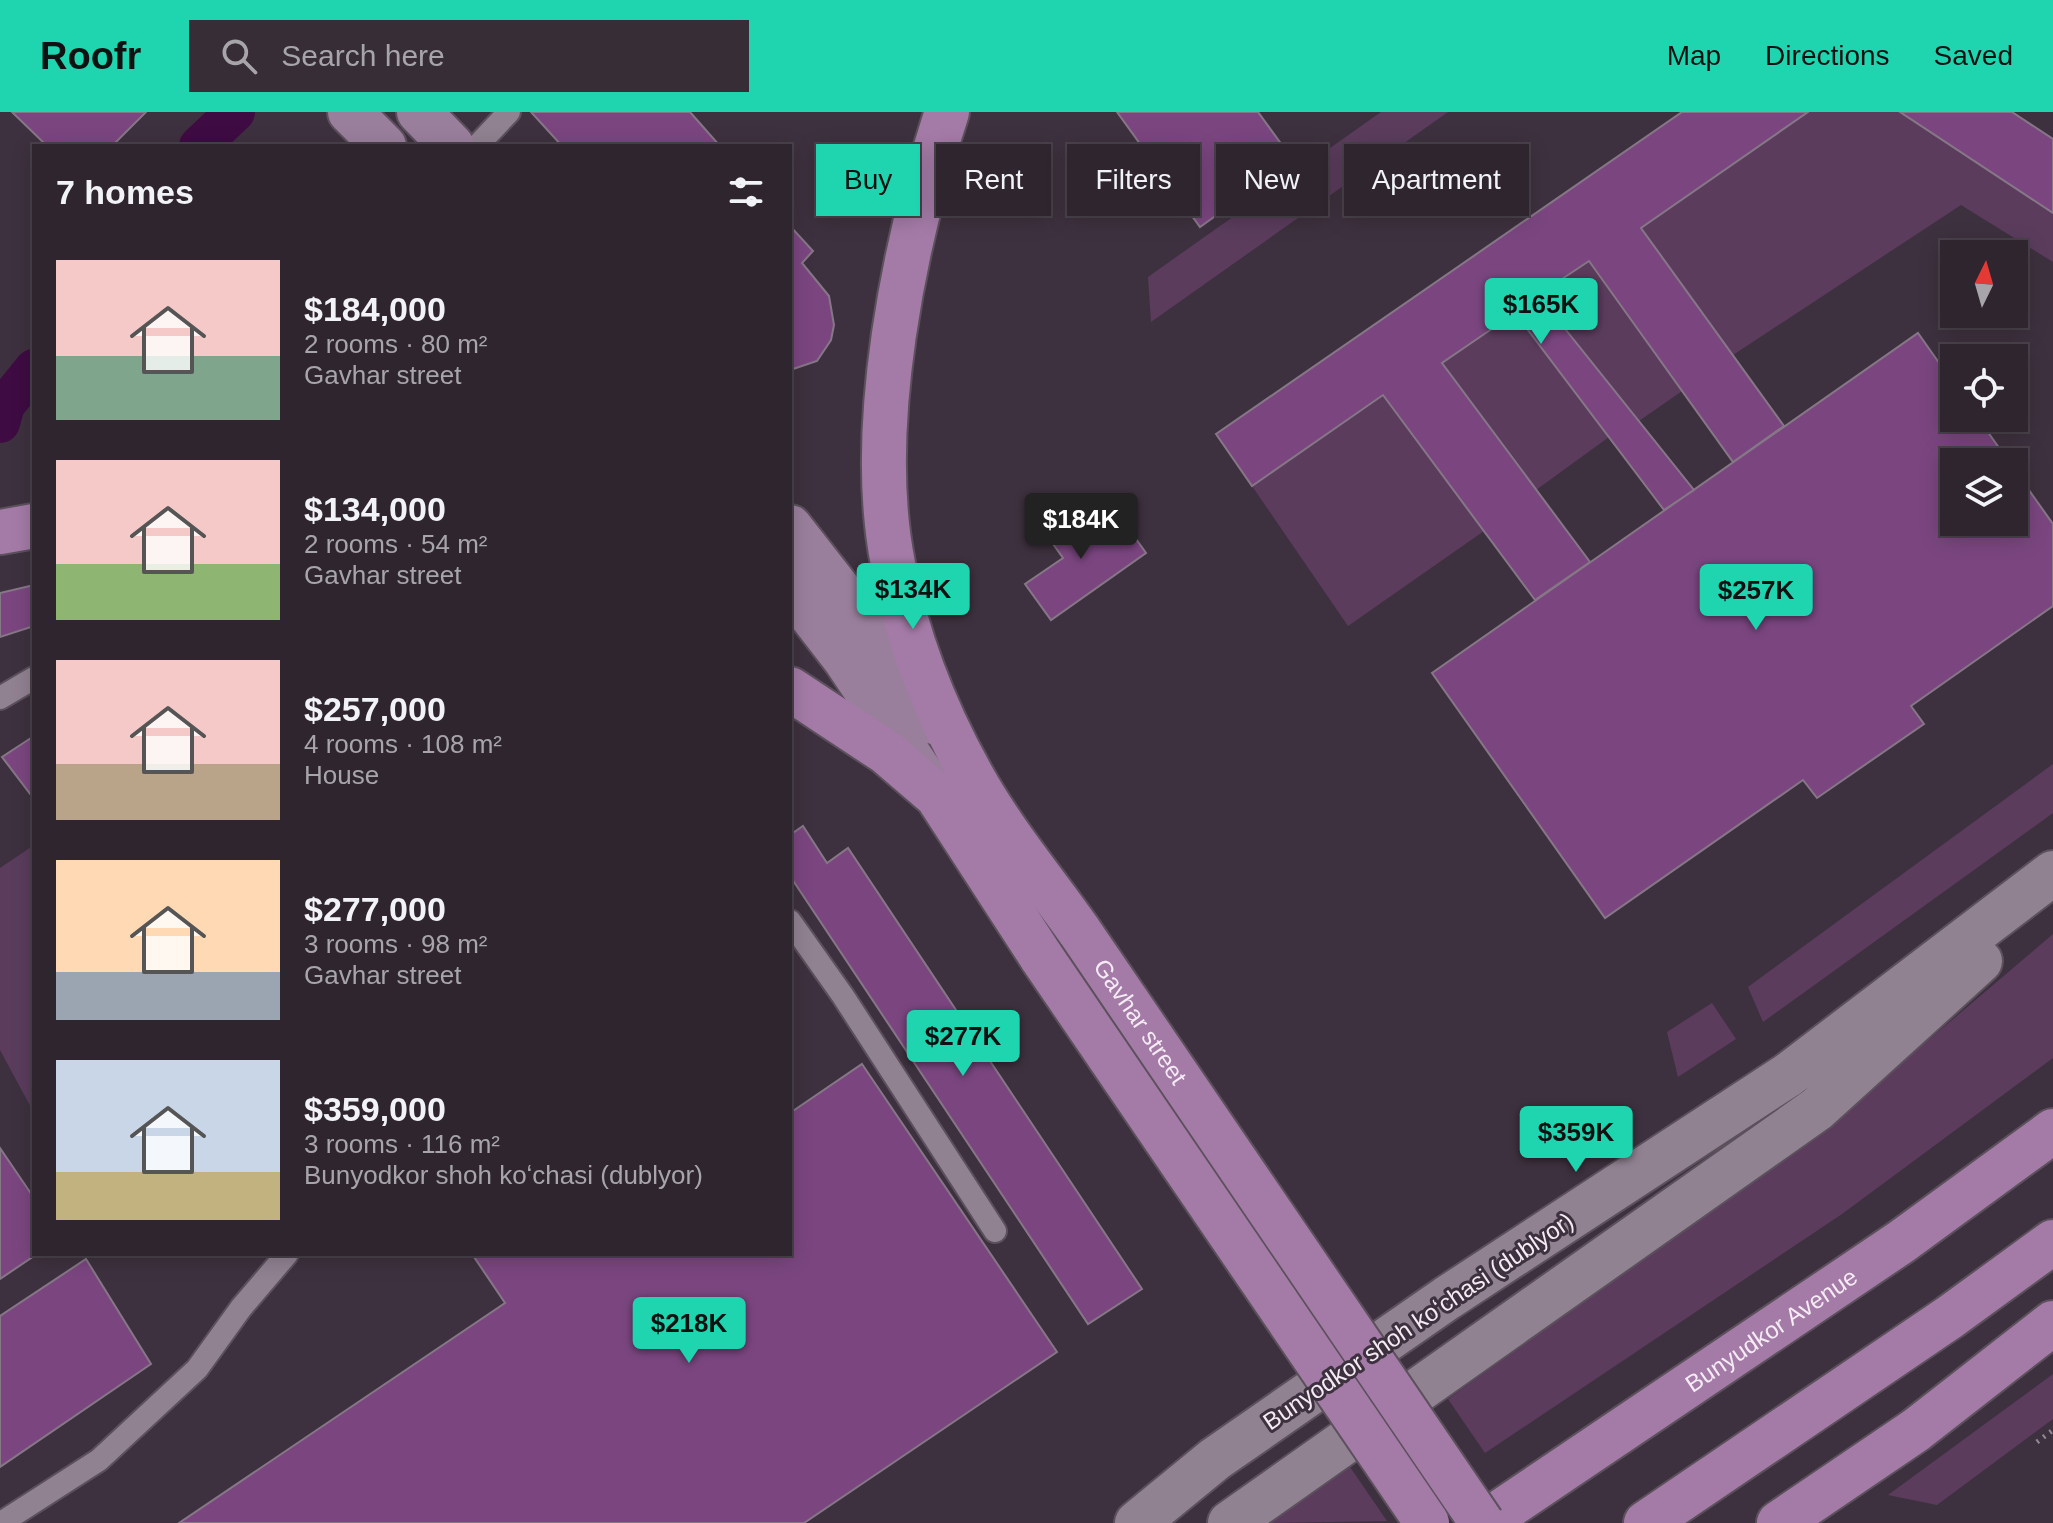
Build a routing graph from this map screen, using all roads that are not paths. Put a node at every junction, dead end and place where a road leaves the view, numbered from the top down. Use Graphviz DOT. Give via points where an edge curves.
graph roads {
  1 [pos="350,112"];
  2 [pos="419,112"];
  3 [pos="509,112"];
  4 [pos="947,112"];
  5 [pos="382,144"];
  6 [pos="450,144"];
  7 [pos="479,144"];
  8 [pos="32,526"];
  9 [pos="792,530"];
  10 [pos="0,532"];
  11 [pos="792,591"];
  12 [pos="32,679"];
  13 [pos="792,690"];
  14 [pos="0,698"];
  15 [pos="956,788"];
  16 [pos="2053,873"];
  17 [pos="2053,894"];
  18 [pos="792,924"];
  19 [pos="2053,1131"];
  20 [pos="995,1231"];
  21 [pos="2053,1242"];
  22 [pos="285,1256"];
  23 [pos="2053,1269"];
  24 [pos="1950,1317"];
  25 [pos="2053,1323"];
  26 [pos="1791,1522"];
  27 [pos="1,1523"];
  28 [pos="1137,1523"];
  29 [pos="1230,1523"];
  30 [pos="1427,1523"];
  31 [pos="1483,1523"];
  32 [pos="1646,1523"];
  1 -- 5 [label="main road"];
  2 -- 6 [label="main road"];
  3 -- 7 [label="lane"];
  4 -- 15 [label="main road" via="914,231 895,333 885,453 892,561 905,616 941,714"];
  8 -- 10 [label="main road"];
  9 -- 15 [label="main road, Gavhar street" via="872,632"];
  11 -- 15 [label="main road, Gavhar street"];
  12 -- 14 [label="lane"];
  13 -- 15 [label="main road" via="887,753"];
  15 -- 30 [label="main road, Gavhar street, bridge" via="1042,958"];
  15 -- 31 [label="main road, Gavhar street, bridge" via="1080,932"];
  16 -- 28 [label="street, Bunyodkor shoh koʻchasi (dublyor)" via="1788,1075 1447,1298 1215,1459"];
  17 -- 29 [label="street" via="1817,1109"];
  18 -- 20 [label="lane"];
  19 -- 31 [label="main road, Bunyudkor Avenue" via="1901,1242"];
  21 -- 24 [label="main road"];
  22 -- 27 [label="lane" via="197,1369 99,1460"];
  23 -- 24 [label="main road"];
  24 -- 32 [label="main road"];
  25 -- 26 [label="main road"];
}
